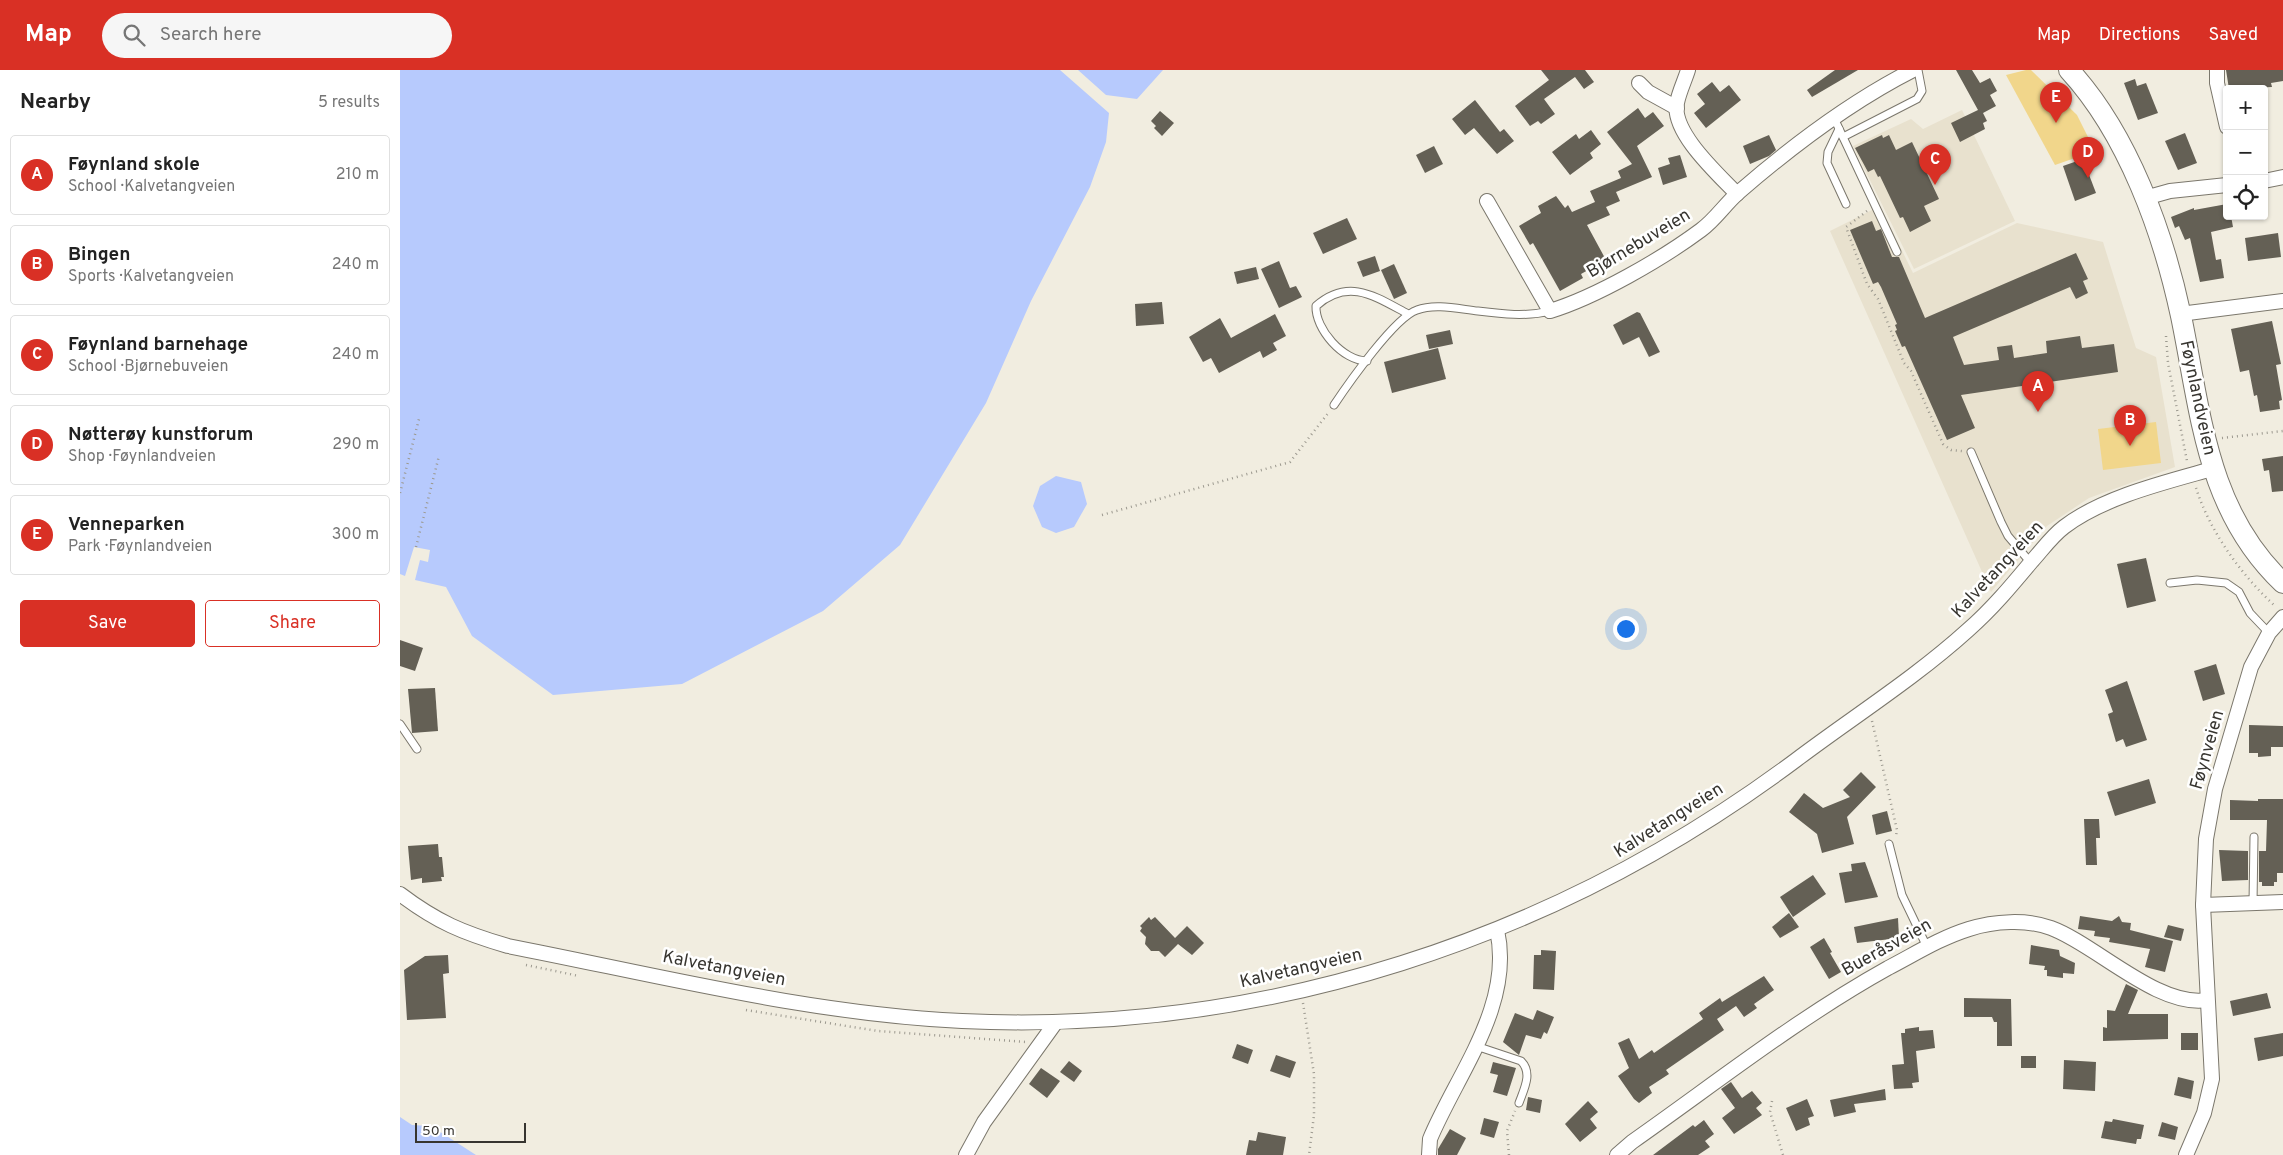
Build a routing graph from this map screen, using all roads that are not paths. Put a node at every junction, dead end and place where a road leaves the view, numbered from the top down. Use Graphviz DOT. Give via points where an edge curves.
graph roads {
  1 [pos="1688,70"];
  2 [pos="1913,70"];
  3 [pos="1918,70"];
  4 [pos="2069,70"];
  5 [pos="2217,70"];
  6 [pos="1639,83"];
  7 [pos="1676,108"];
  8 [pos="2223,109"];
  9 [pos="1837,124"];
  10 [pos="1843,137"];
  11 [pos="2283,177"];
  12 [pos="2268,180"];
  13 [pos="2223,185"];
  14 [pos="1737,194"];
  15 [pos="2145,198"];
  16 [pos="1487,201"];
  17 [pos="1846,204"];
  18 [pos="1897,252"];
  19 [pos="2283,301"];
  20 [pos="1550,311"];
  21 [pos="1408,314"];
  22 [pos="2180,314"];
  23 [pos="1367,361"];
  24 [pos="1334,405"];
  25 [pos="1971,452"];
  26 [pos="2212,469"];
  27 [pos="2031,563"];
  28 [pos="2170,583"];
  29 [pos="2283,583"];
  30 [pos="2280,612"];
  31 [pos="2269,633"];
  32 [pos="400,724"];
  33 [pos="417,749"];
  34 [pos="2254,837"];
  35 [pos="1889,846"];
  36 [pos="400,894"];
  37 [pos="2283,902"];
  38 [pos="2253,903"];
  39 [pos="2203,905"];
  40 [pos="1496,930"];
  41 [pos="1926,947"];
  42 [pos="2207,1000"];
  43 [pos="1056,1022"];
  44 [pos="1476,1046"];
  45 [pos="1519,1103"];
  46 [pos="966,1155"];
  47 [pos="1429,1155"];
  48 [pos="1617,1155"];
  49 [pos="2186,1155"];
  1 -- 7 [label="street"];
  2 -- 9 [label="street, Bjørnebuveien"];
  3 -- 10 [label="lane" via="1922,91 1917,99"];
  4 -- 15 [label="main road, Føynlandveien" via="2095,101"];
  5 -- 8 [label="street"];
  6 -- 7 [label="street"];
  7 -- 14 [label="street" via="1678,124"];
  9 -- 10 [label="lane"];
  9 -- 14 [label="street, Bjørnebuveien" via="1796,145"];
  9 -- 17 [label="lane" via="1827,163"];
  10 -- 18 [label="lane"];
  11 -- 12 [label="street"];
  13 -- 15 [label="street" via="2170,191"];
  14 -- 20 [label="street, Bjørnebuveien" via="1701,230 1660,256 1576,303"];
  15 -- 22 [label="main road, Føynlandveien" via="2170,272"];
  16 -- 20 [label="street"];
  19 -- 22 [label="street"];
  20 -- 21 [label="lane, Bjørnebuveien" via="1531,315 1438,307 1418,309"];
  21 -- 23 [label="lane"];
  21 -- 23 [label="lane" via="1365,291 1335,294 1316,306 1318,322 1330,338 1354,358"];
  22 -- 26 [label="main road, Føynlandveien"];
  23 -- 24 [label="lane"];
  25 -- 27 [label="lane" via="2005,529"];
  26 -- 27 [label="street, Kalvetangveien" via="2114,501 2081,516 2060,531"];
  26 -- 29 [label="main road, Føynlandveien" via="2227,504 2250,543"];
  27 -- 40 [label="street, Kalvetangveien" via="1998,602 1943,652 1786,767 1679,840 1614,876"];
  28 -- 31 [label="lane" via="2197,580 2226,583 2239,592 2250,613"];
  30 -- 31 [label="street, Føynveien"];
  31 -- 39 [label="street, Føynveien" via="2250,667 2214,789 2206,839"];
  32 -- 33 [label="lane"];
  34 -- 38 [label="lane"];
  35 -- 41 [label="lane" via="1902,895"];
  36 -- 43 [label="street, Kalvetangveien" via="446,925 473,936 508,946 727,989 872,1013 959,1021"];
  37 -- 38 [label="street"];
  38 -- 39 [label="street"];
  39 -- 42 [label="street, Føynveien"];
  40 -- 43 [label="street, Kalvetangveien" via="1420,958 1253,1001 1166,1014"];
  40 -- 44 [label="street" via="1497,988"];
  41 -- 42 [label="street, Bueråsveien" via="1983,926 2033,924 2066,934 2118,968 2178,997"];
  41 -- 48 [label="street, Bueråsveien" via="1825,1005"];
  42 -- 49 [label="street, Føynveien" via="2212,1054 2210,1091"];
  43 -- 46 [label="street" via="984,1122"];
  44 -- 45 [label="lane" via="1521,1061 1526,1066 1527,1078"];
  44 -- 47 [label="street" via="1436,1125 1430,1139"];
}
